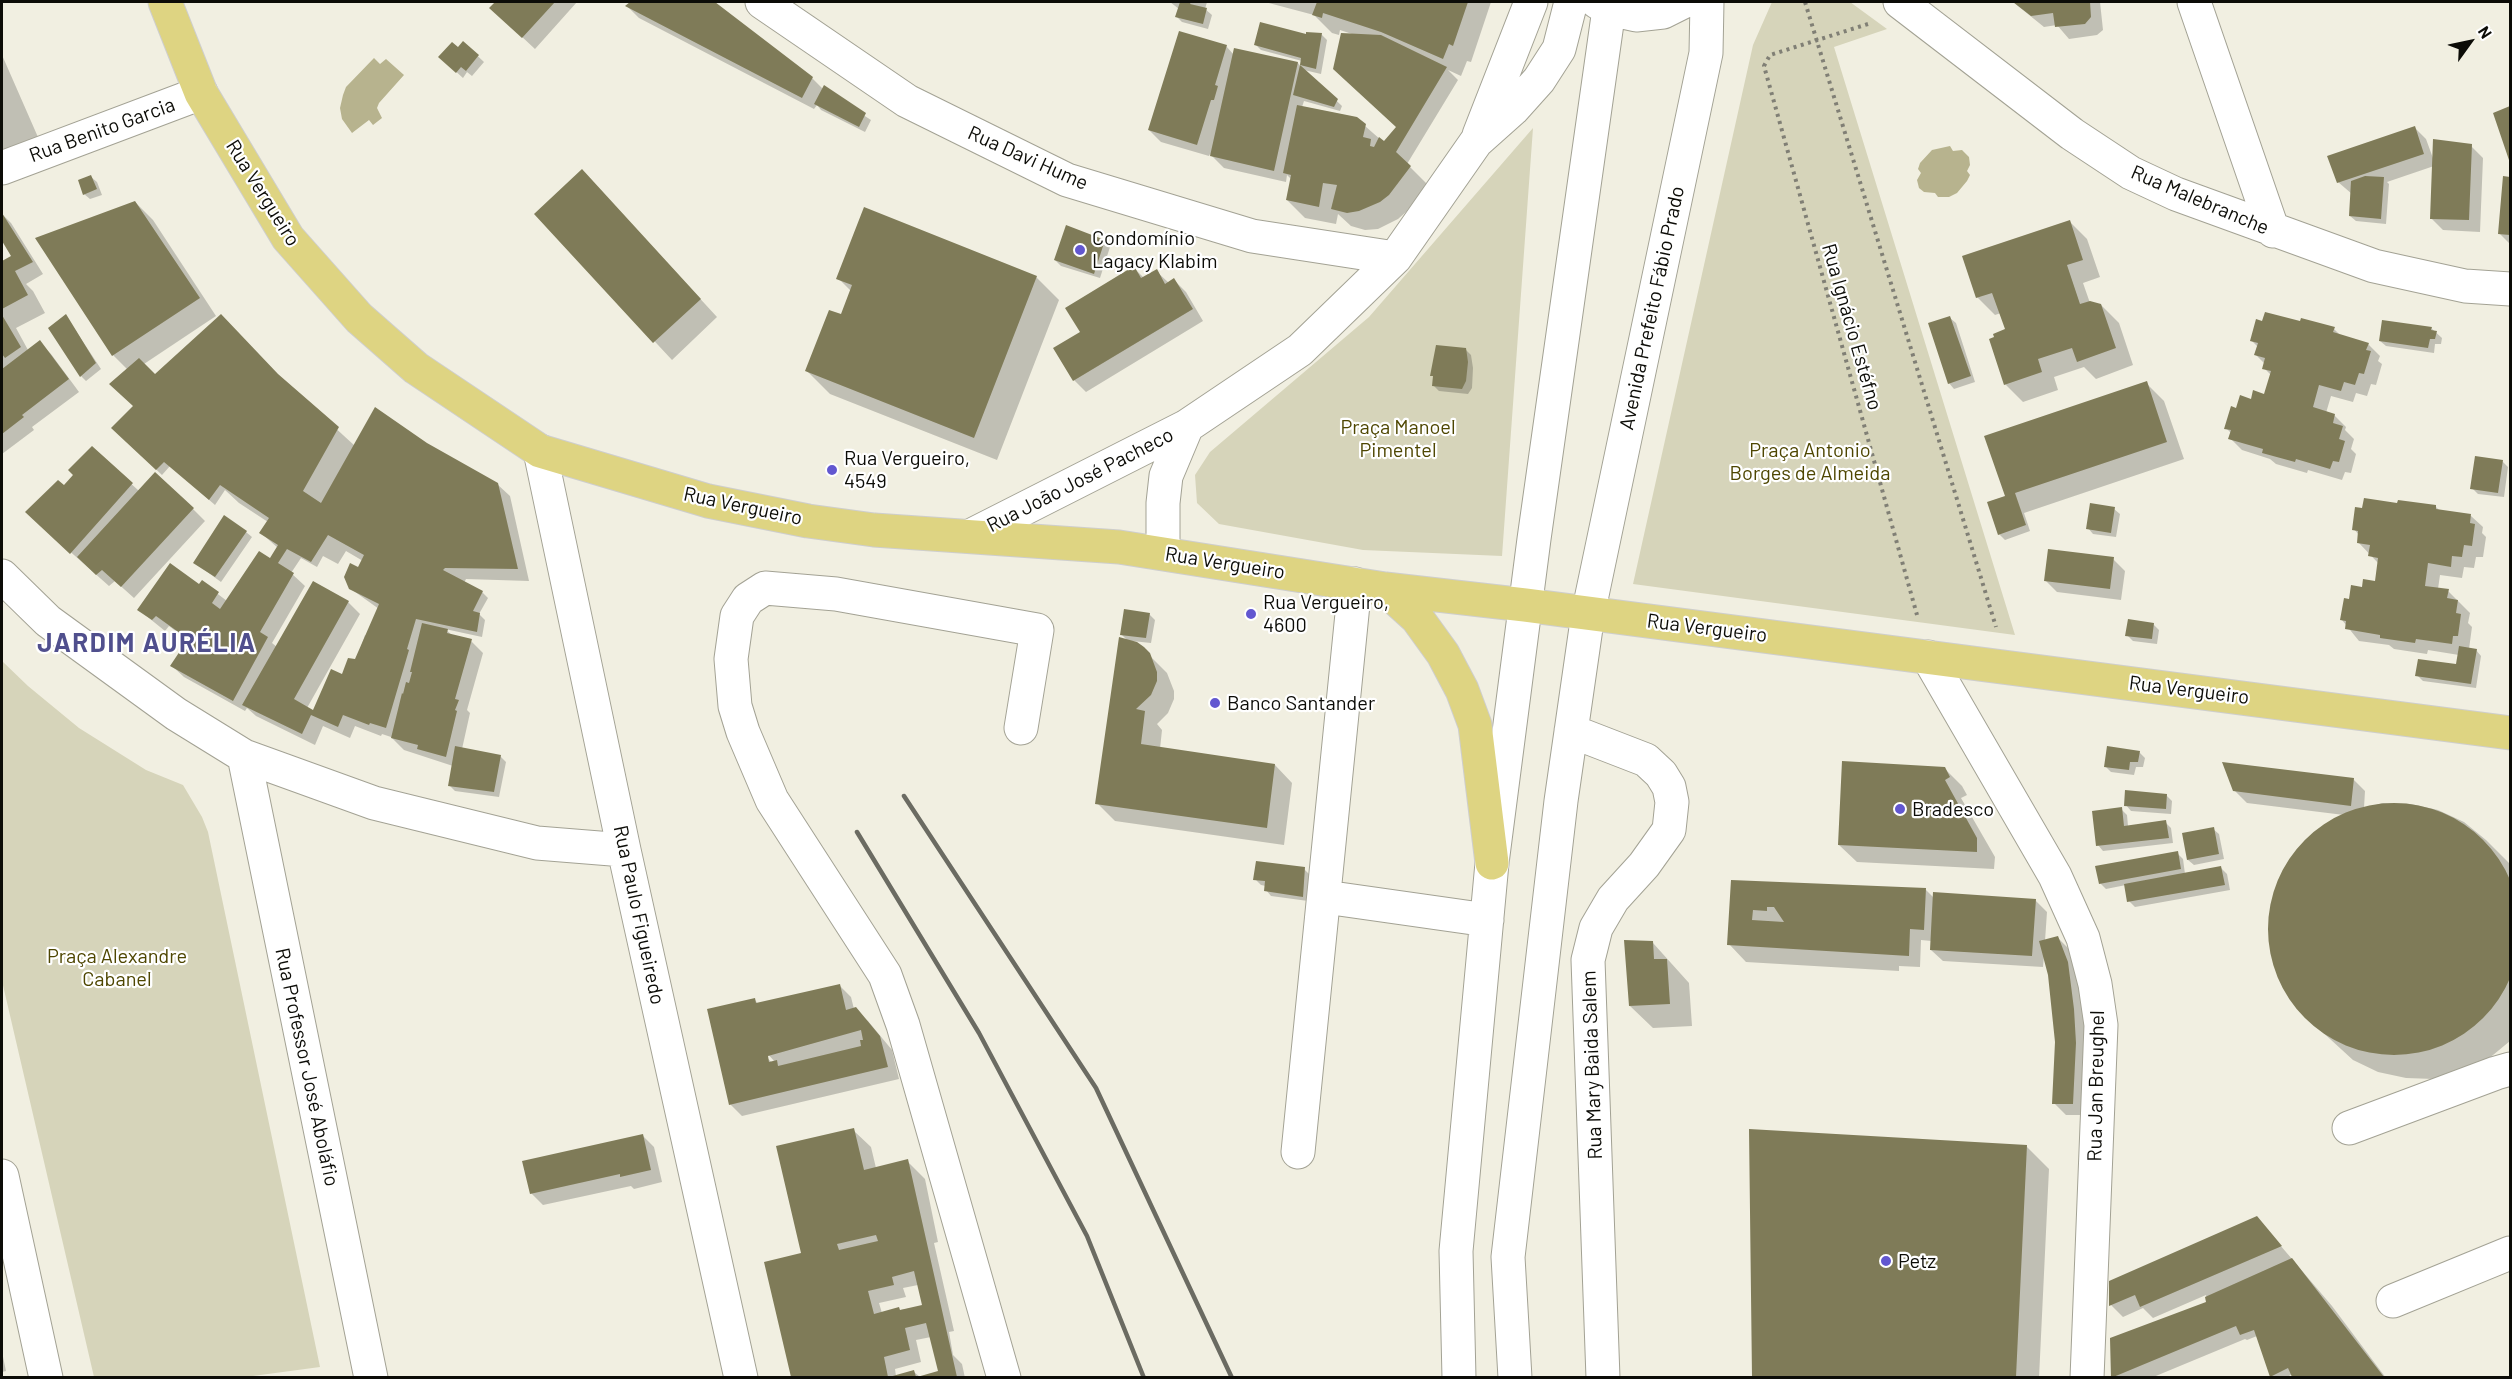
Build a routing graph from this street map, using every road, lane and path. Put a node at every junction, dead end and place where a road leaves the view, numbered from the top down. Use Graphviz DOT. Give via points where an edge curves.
graph roads {
  1 [pos="165,2"];
  2 [pos="762,2"];
  3 [pos="1531,2"];
  4 [pos="1570,2"];
  5 [pos="1683,2"];
  6 [pos="1707,2"];
  7 [pos="1805,2"];
  8 [pos="1900,2"];
  9 [pos="2194,2"];
  10 [pos="1603,5"];
  11 [pos="1870,23"];
  12 [pos="1817,40"];
  13 [pos="201,93"];
  14 [pos="1476,142"];
  15 [pos="2,168"];
  16 [pos="2273,231"];
  17 [pos="1395,258"];
  18 [pos="2511,289"];
  19 [pos="1187,426"];
  20 [pos="540,451"];
  21 [pos="972,535"];
  22 [pos="1163,552"];
  23 [pos="2,576"];
  24 [pos="1370,586"];
  25 [pos="1525,605"];
  26 [pos="1588,614"];
  27 [pos="1998,634"];
  28 [pos="1928,657"];
  29 [pos="1021,728"];
  30 [pos="1571,731"];
  31 [pos="2511,733"];
  32 [pos="244,756"];
  33 [pos="624,850"];
  34 [pos="1492,863"];
  35 [pos="1324,897"];
  36 [pos="1486,920"];
  37 [pos="2511,1070"];
  38 [pos="2349,1128"];
  39 [pos="1298,1152"];
  40 [pos="2,1176"];
  41 [pos="2511,1253"];
  42 [pos="2394,1301"];
  43 [pos="46,1377"];
  44 [pos="371,1377"];
  45 [pos="741,1377"];
  46 [pos="1004,1377"];
  47 [pos="1459,1377"];
  48 [pos="1515,1377"];
  49 [pos="1603,1377"];
  50 [pos="2087,1377"];
  1 -- 13 [label="main road, Rua Vergueiro"];
  2 -- 17 [label="street, Rua Davi Hume" via="907,101 1067,180 1252,236"];
  3 -- 14 [label="street, Rua João José Pacheco"];
  4 -- 14 [label="street, Rua João José Pacheco" via="1559,49 1549,67 1513,109"];
  5 -- 10 [label="street" via="1663,12 1636,15"];
  6 -- 26 [label="street, Avenida Prefeito Fábio Prado" via="1706,53"];
  7 -- 12 [label="path"];
  8 -- 16 [label="street, Rua Malebranche" via="2072,134 2131,173"];
  9 -- 16 [label="street"];
  10 -- 25 [label="street"];
  11 -- 12 [label="path, Rua Ignácio Estéfno"];
  12 -- 27 [label="path"];
  12 -- 28 [label="path, Rua Ignácio Estéfno" via="1770,55 1764,66"];
  13 -- 15 [label="street, Rua Benito Garcia"];
  13 -- 20 [label="main road, Rua Vergueiro" via="288,238 359,318 416,368"];
  14 -- 17 [label="street, Rua João José Pacheco"];
  16 -- 18 [label="street, Rua Malebranche" via="2374,266 2465,286"];
  17 -- 19 [label="street, Rua João José Pacheco" via="1300,350"];
  19 -- 21 [label="street, Rua João José Pacheco"];
  19 -- 22 [label="street, Rua João José Pacheco" via="1166,476"];
  20 -- 21 [label="main road, Rua Vergueiro" via="708,501 797,519 874,530"];
  20 -- 33 [label="street, Rua Paulo Figueiredo"];
  21 -- 22 [label="main road, Rua Vergueiro"];
  22 -- 24 [label="main road, Rua Vergueiro"];
  23 -- 32 [label="street" via="48,621 176,714"];
  24 -- 25 [label="main road, Rua Vergueiro"];
  24 -- 34 [label="main road" via="1416,618 1443,654 1462,690 1475,725"];
  24 -- 35 [label="street"];
  25 -- 26 [label="main road, Rua Vergueiro"];
  25 -- 34 [label="street"];
  26 -- 28 [label="main road, Rua Vergueiro"];
  26 -- 30 [label="street, Avenida Prefeito Fábio Prado"];
  28 -- 31 [label="main road, Rua Vergueiro"];
  28 -- 50 [label="street, Rua Jan Breughel" via="2055,876 2083,938 2095,984 2101,1025"];
  29 -- 46 [label="street" via="1037,630 836,594 765,588 748,599 737,616 731,659 735,706 743,732 772,800 885,975 903,1025"];
  30 -- 48 [label="street, Avenida Prefeito Fábio Prado" via="1508,1257"];
  30 -- 49 [label="street, Rua Mary Baida Salem" via="1646,760 1669,787 1672,802 1669,830 1644,866 1613,899 1596,928 1588,960"];
  32 -- 33 [label="street" via="374,803 537,843"];
  32 -- 44 [label="street, Rua Professor José Aboláfio"];
  33 -- 45 [label="street, Rua Paulo Figueiredo"];
  34 -- 36 [label="street"];
  35 -- 36 [label="street"];
  35 -- 39 [label="street"];
  36 -- 47 [label="street" via="1456,1251"];
  37 -- 38 [label="street" via="2496,1072"];
  40 -- 43 [label="street"];
  41 -- 42 [label="street"];
}
